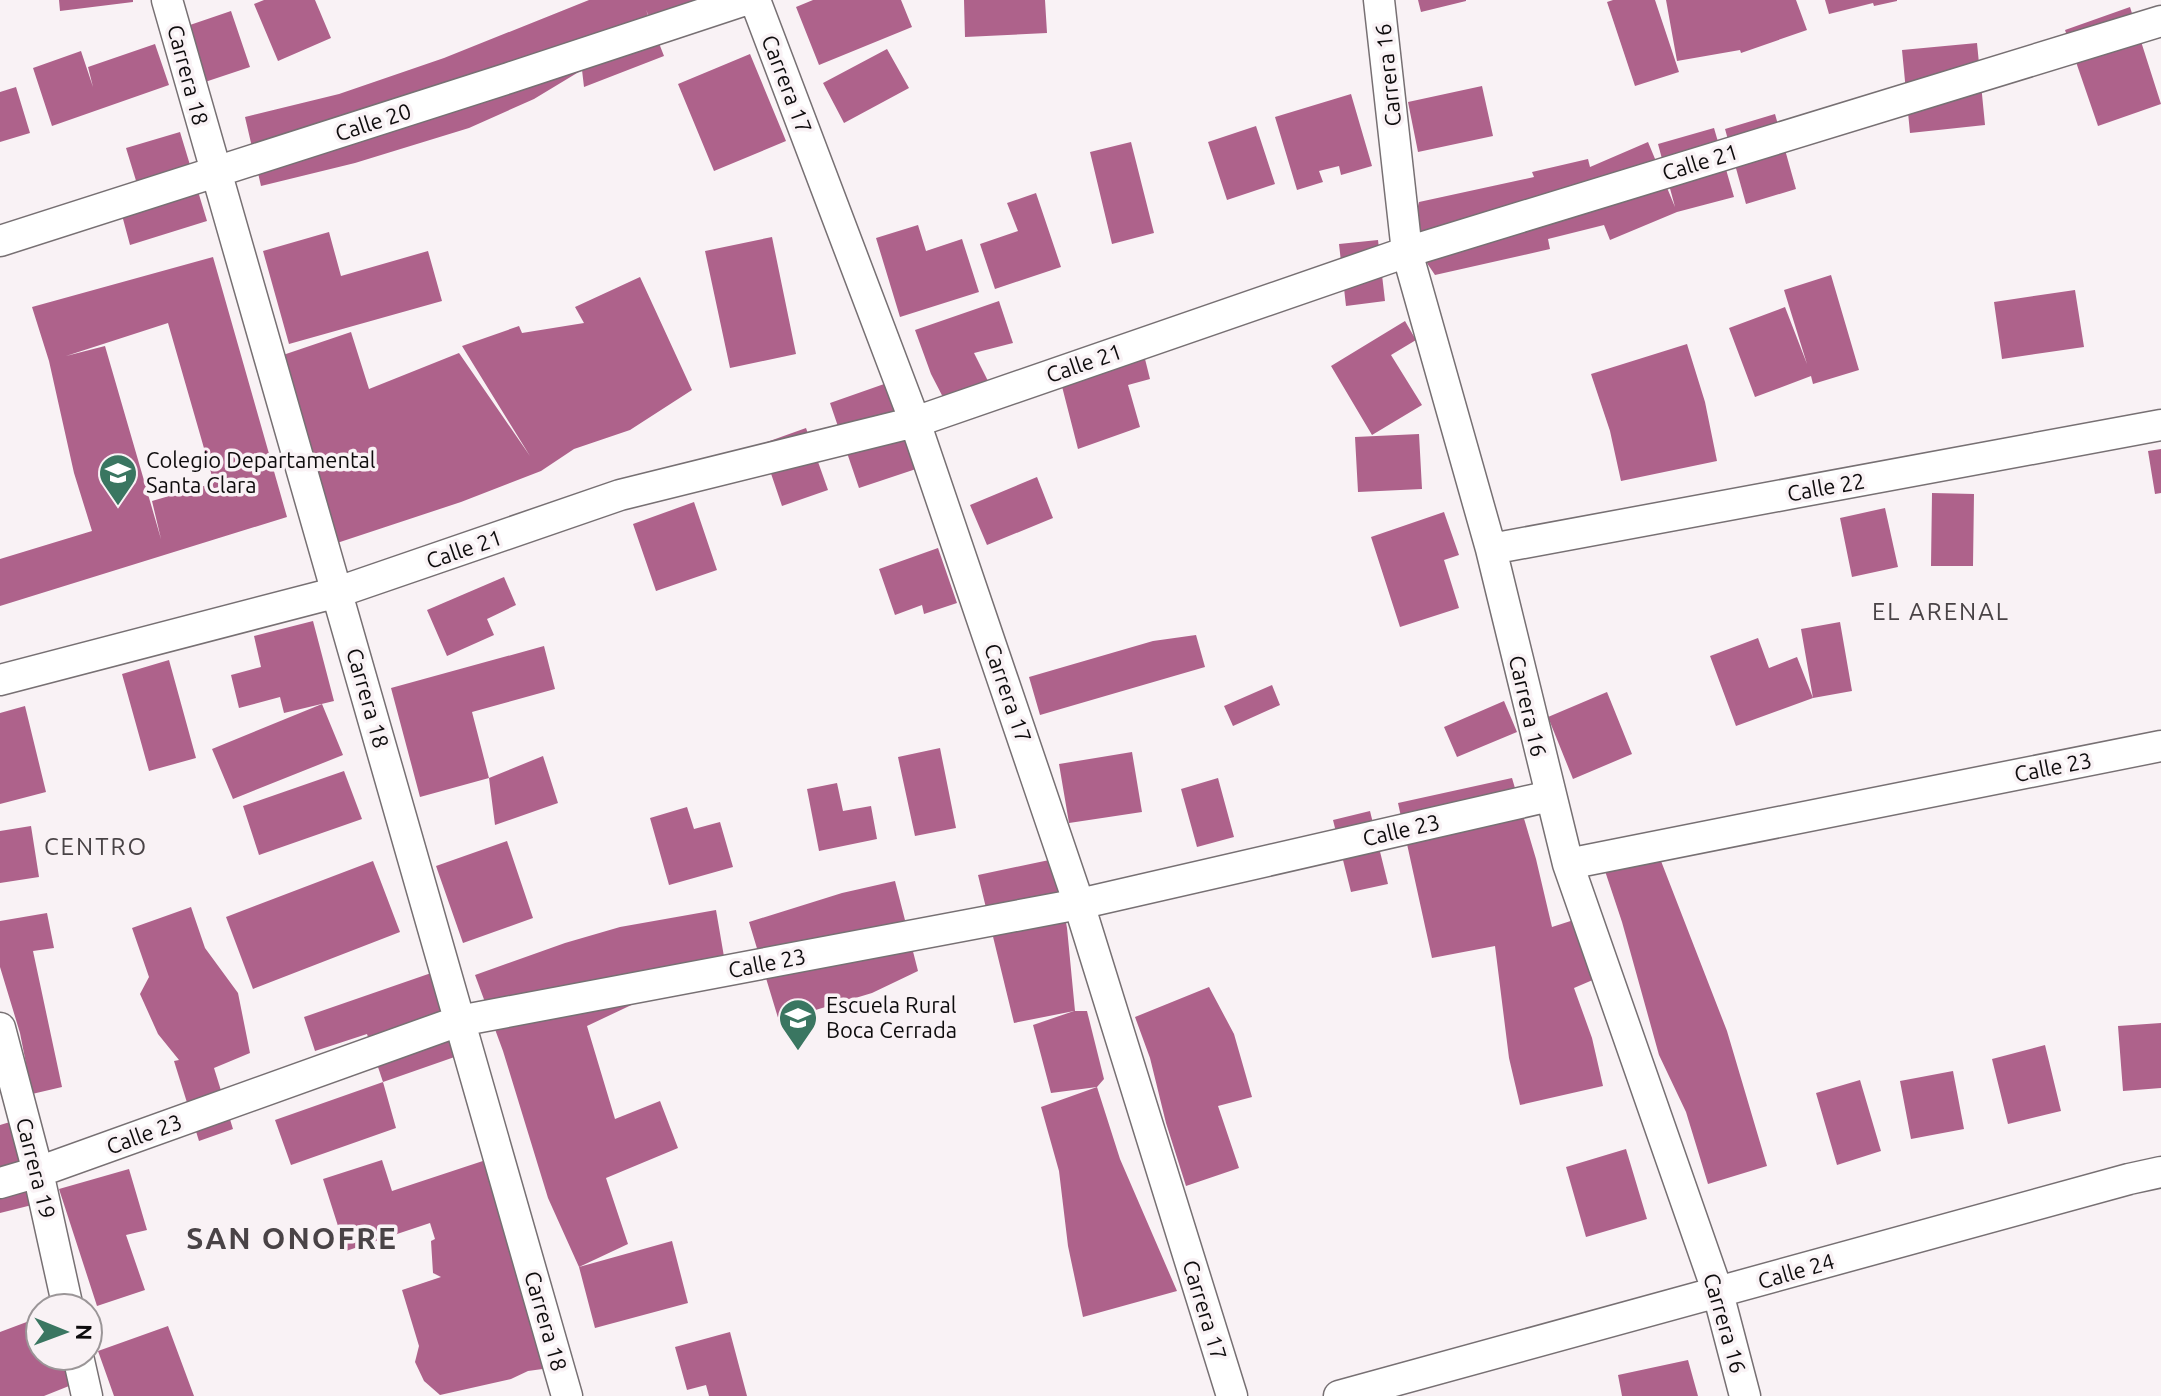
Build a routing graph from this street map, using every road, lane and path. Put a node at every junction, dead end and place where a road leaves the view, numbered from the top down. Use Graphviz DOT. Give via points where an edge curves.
graph roads {
  1 [pos="167,0"];
  2 [pos="745,0"];
  3 [pos="755,0"];
  4 [pos="1379,0"];
  5 [pos="2161,21"];
  6 [pos="214,173"];
  7 [pos="0,241"];
  8 [pos="1407,252"];
  9 [pos="915,422"];
  10 [pos="2161,425"];
  11 [pos="1491,549"];
  12 [pos="338,592"];
  13 [pos="0,680"];
  14 [pos="2161,746"];
  15 [pos="1550,796"];
  16 [pos="1568,864"];
  17 [pos="1079,904"];
  18 [pos="459,1021"];
  19 [pos="0,1028"];
  20 [pos="38,1172"];
  21 [pos="2161,1172"];
  22 [pos="0,1183"];
  23 [pos="64,1292"];
  24 [pos="1718,1293"];
  25 [pos="82,1372"];
  26 [pos="87,1396"];
  27 [pos="567,1396"];
  28 [pos="1232,1396"];
  29 [pos="1339,1396"];
  30 [pos="1745,1396"];
  1 -- 6 [label="street, Carrera 18"];
  2 -- 6 [label="street, Calle 20"];
  3 -- 9 [label="street, Carrera 17"];
  4 -- 8 [label="street, Carrera 16"];
  5 -- 8 [label="street, Calle 21"];
  6 -- 7 [label="street, Calle 20"];
  6 -- 12 [label="street, Carrera 18"];
  8 -- 9 [label="street, Calle 21"];
  8 -- 11 [label="street, Carrera 16"];
  9 -- 12 [label="street, Calle 21" via="620,495"];
  9 -- 17 [label="street, Carrera 17"];
  10 -- 11 [label="street, Calle 22"];
  11 -- 15 [label="street, Carrera 16"];
  12 -- 13 [label="street, Calle 21"];
  12 -- 18 [label="street, Carrera 18"];
  14 -- 16 [label="street, Calle 23"];
  15 -- 16 [label="street, Carrera 16"];
  15 -- 17 [label="street, Calle 23"];
  16 -- 24 [label="street, Carrera 16"];
  17 -- 18 [label="street, Calle 23"];
  17 -- 28 [label="street, Carrera 17"];
  18 -- 20 [label="street, Calle 23"];
  18 -- 27 [label="street, Carrera 18"];
  19 -- 20 [label="street, Carrera 19"];
  20 -- 22 [label="street, Calle 23"];
  20 -- 23 [label="street, Carrera 19"];
  21 -- 24 [label="street, Calle 24"];
  24 -- 29 [label="street, Calle 24"];
  24 -- 30 [label="street, Carrera 16"];
  25 -- 26 [label="street"];
}
